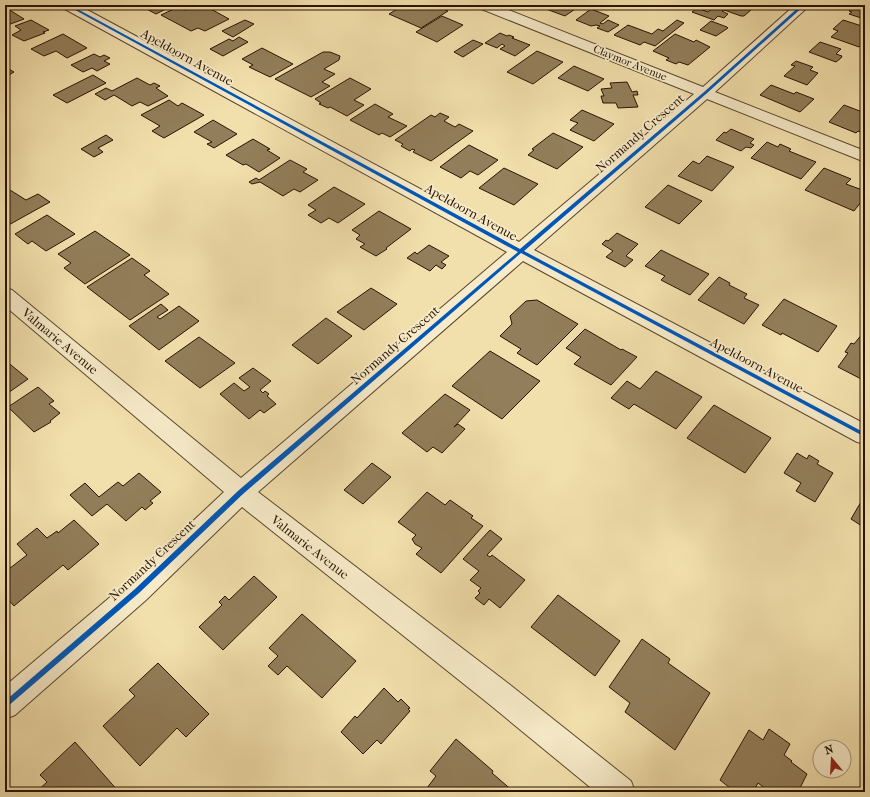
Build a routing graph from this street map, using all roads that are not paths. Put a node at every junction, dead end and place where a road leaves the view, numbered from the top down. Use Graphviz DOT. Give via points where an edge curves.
graph roads {
  1 [pos="68,5"];
  2 [pos="484,5"];
  3 [pos="803,5"];
  4 [pos="705,93"];
  5 [pos="865,157"];
  6 [pos="520,251"];
  7 [pos="5,296"];
  8 [pos="865,435"];
  9 [pos="241,492"];
  10 [pos="5,705"];
  11 [pos="620,792"];
  1 -- 6 [label="street, Apeldoorn Avenue"];
  2 -- 4 [label="street, Claymor Avenue"];
  3 -- 4 [label="street, Normandy Crescent"];
  4 -- 5 [label="street, Claymor Avenue"];
  4 -- 6 [label="street, Normandy Crescent"];
  6 -- 8 [label="street, Apeldoorn Avenue"];
  6 -- 9 [label="street, Normandy Crescent"];
  7 -- 9 [label="street, Valmarie Avenue"];
  9 -- 10 [label="street, Normandy Crescent" via="137,591"];
  9 -- 11 [label="street, Valmarie Avenue"];
}
